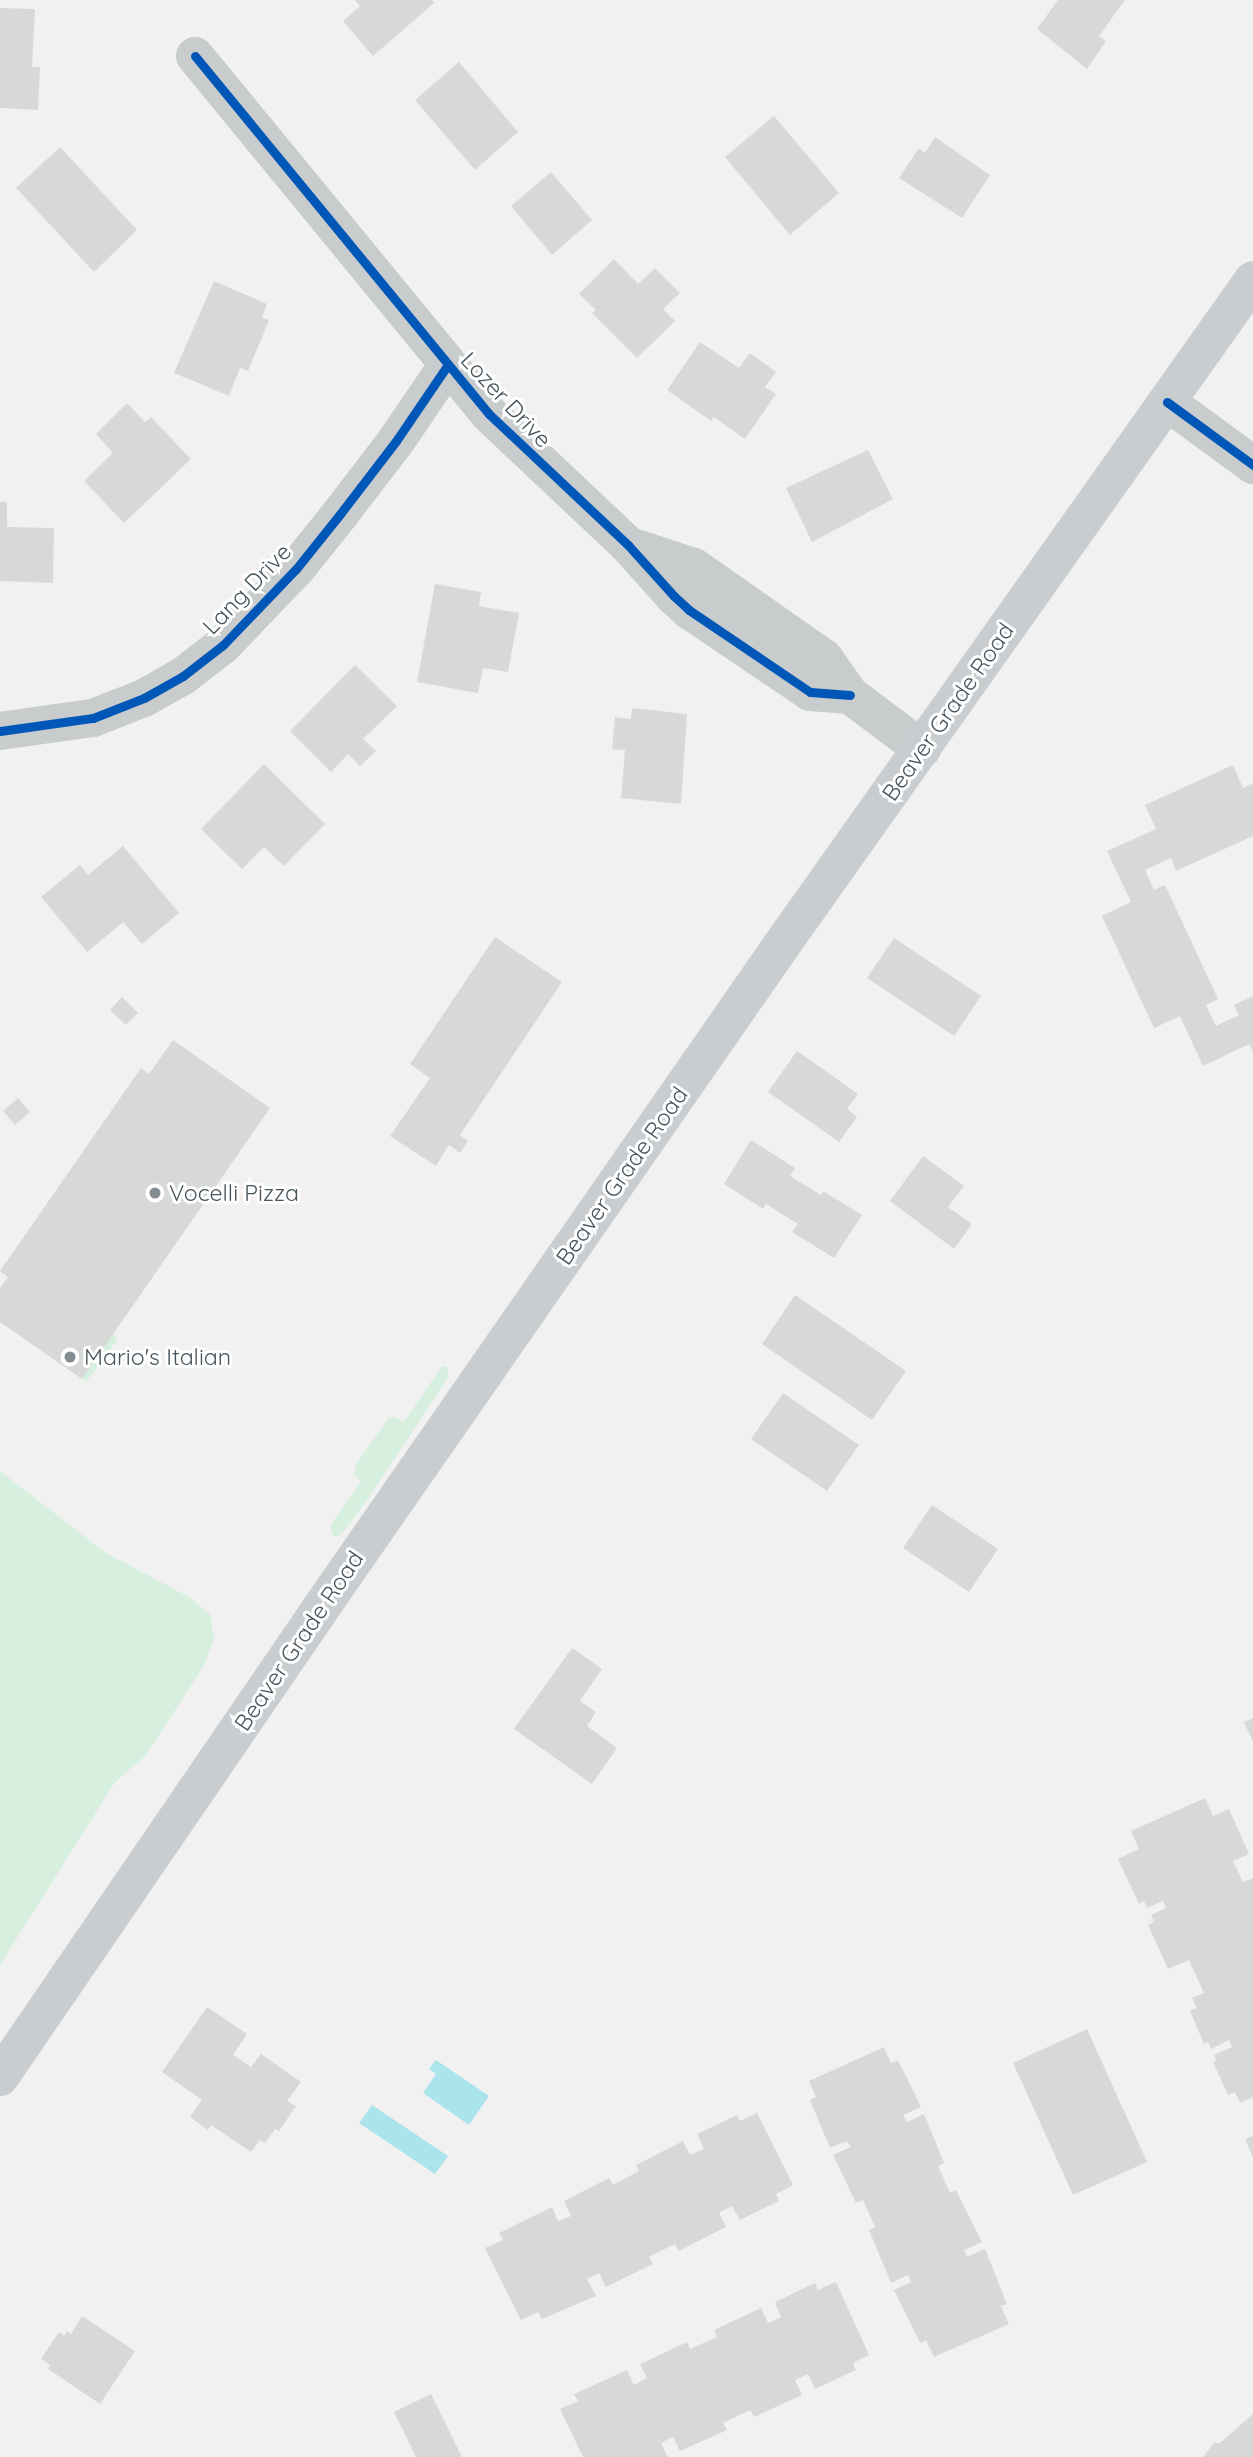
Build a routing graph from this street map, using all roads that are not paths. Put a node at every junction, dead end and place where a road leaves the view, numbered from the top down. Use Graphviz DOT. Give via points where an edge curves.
graph roads {
  1 [pos="195,56"];
  2 [pos="1253,280"];
  3 [pos="447,366"];
  4 [pos="1167,402"];
  5 [pos="1253,465"];
  6 [pos="0,731"];
  7 [pos="922,749"];
  8 [pos="0,2077"];
  1 -- 3 [label="street, Lozer Drive"];
  2 -- 4 [label="main road, Beaver Grade Road"];
  3 -- 6 [label="street, Lang Drive" via="333,523 223,645 183,676 106,713 58,725"];
  3 -- 7 [label="street, Lozer Drive" via="524,449 628,545 694,567 824,658 850,695"];
  4 -- 5 [label="street"];
  4 -- 7 [label="main road, Beaver Grade Road"];
  7 -- 8 [label="main road, Beaver Grade Road" via="484,1372"];
}
